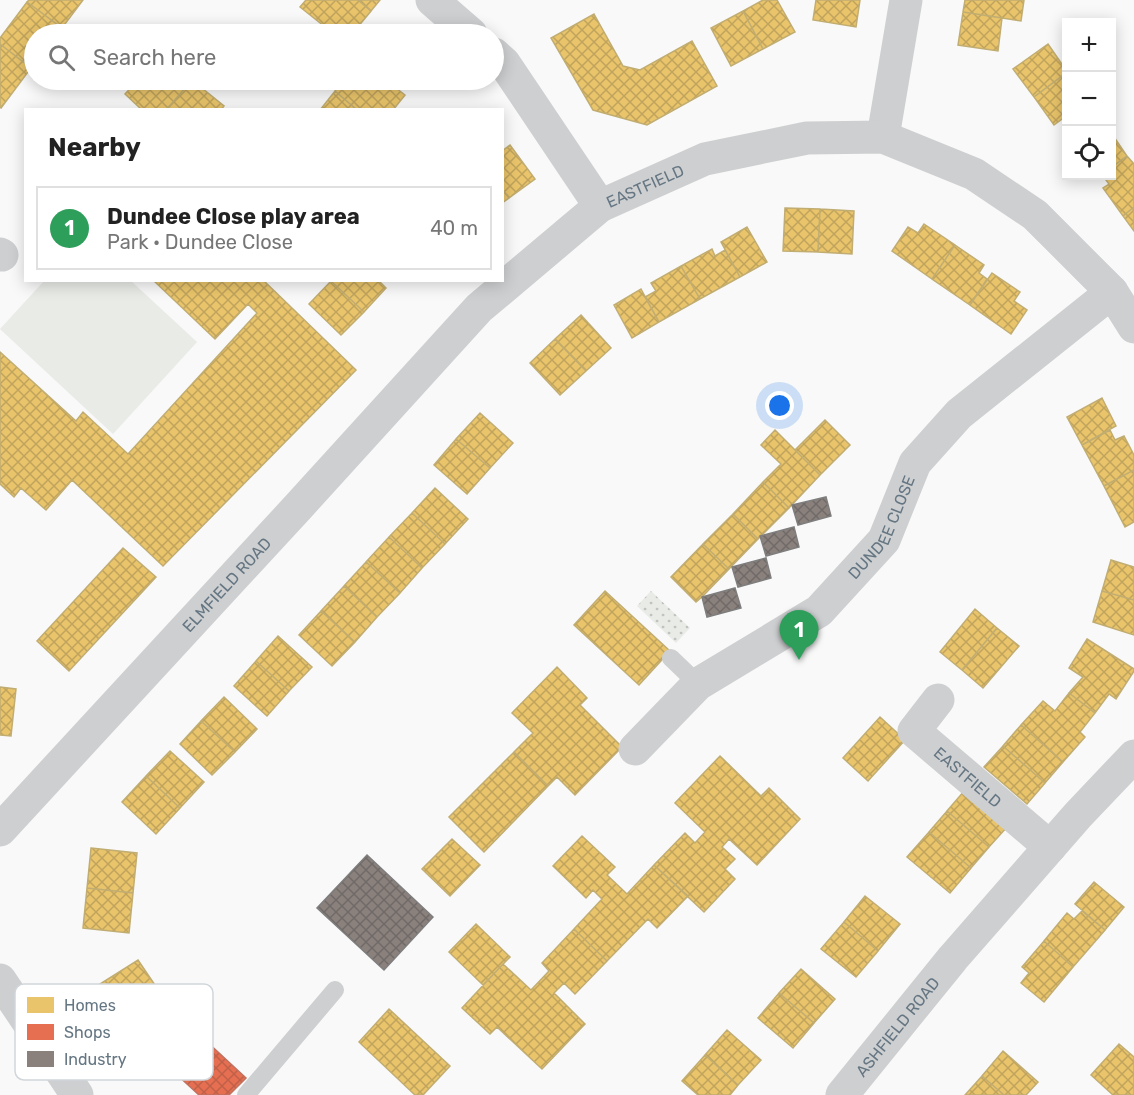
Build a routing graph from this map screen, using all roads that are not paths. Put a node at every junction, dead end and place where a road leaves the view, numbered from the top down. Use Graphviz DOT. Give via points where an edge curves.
graph roads {
  1 [pos="432,0"];
  2 [pos="906,0"];
  3 [pos="460,24"];
  4 [pos="504,63"];
  5 [pos="883,137"];
  6 [pos="600,206"];
  7 [pos="1112,292"];
  8 [pos="1134,327"];
  9 [pos="453,337"];
  10 [pos="670,658"];
  11 [pos="698,684"];
  12 [pos="938,700"];
  13 [pos="635,749"];
  14 [pos="1134,756"];
  15 [pos="0,830"];
  16 [pos="1050,847"];
  17 [pos="0,980"];
  18 [pos="335,990"];
  19 [pos="15,1002"];
  20 [pos="67,1080"];
  21 [pos="77,1095"];
  22 [pos="246,1095"];
  23 [pos="842,1095"];
  1 -- 3 [label="street"];
  2 -- 5 [label="street"];
  4 -- 6 [label="street"];
  5 -- 6 [label="street, EASTFIELD" via="807,138 705,159"];
  5 -- 7 [label="street, EASTFIELD" via="974,174 1035,215"];
  6 -- 9 [label="street, EASTFIELD" via="479,308"];
  7 -- 8 [label="street, EASTFIELD"];
  7 -- 11 [label="street, DUNDEE CLOSE" via="959,414 915,463 884,540 819,611"];
  9 -- 15 [label="street, ELMFIELD ROAD"];
  10 -- 11 [label="lane"];
  11 -- 13 [label="street, DUNDEE CLOSE"];
  12 -- 16 [label="street, EASTFIELD" via="914,731"];
  14 -- 16 [label="street"];
  16 -- 23 [label="street, ASHFIELD ROAD"];
  17 -- 19 [label="street"];
  18 -- 22 [label="lane"];
  20 -- 21 [label="street"];
}
